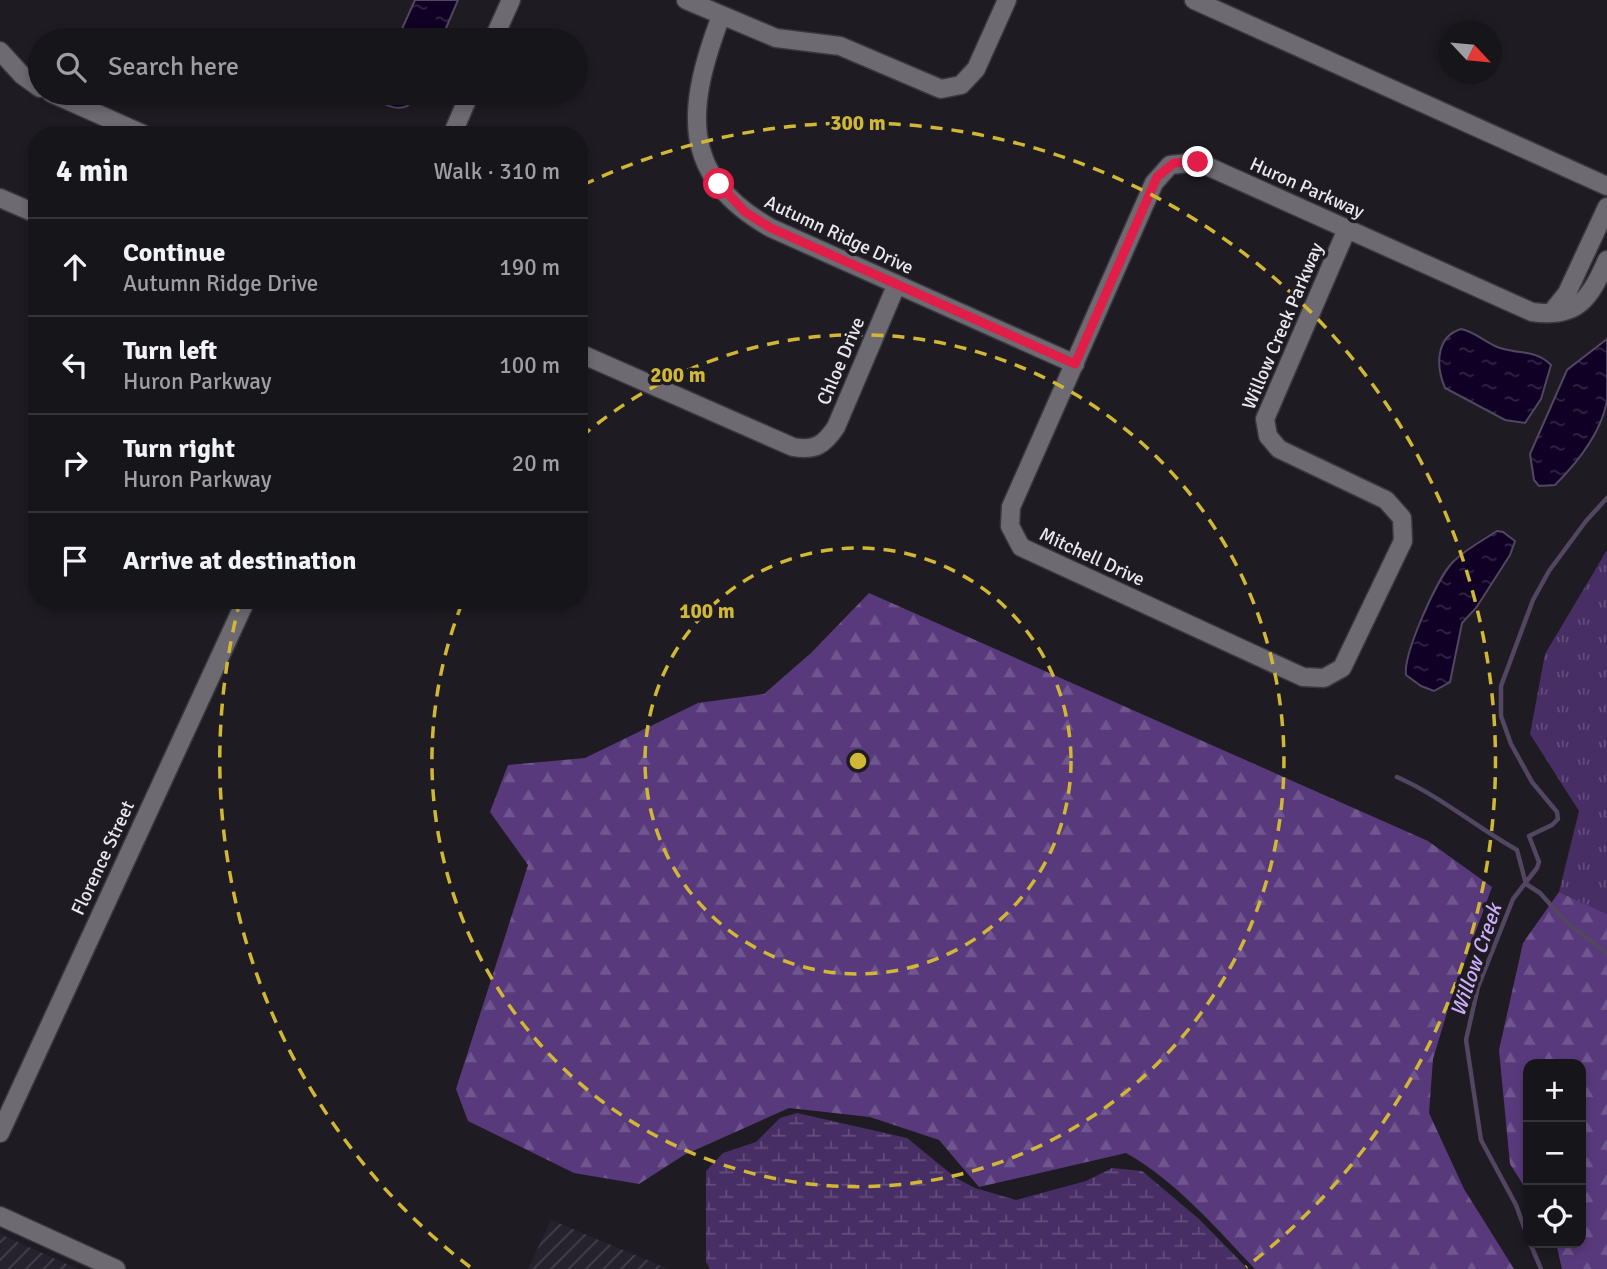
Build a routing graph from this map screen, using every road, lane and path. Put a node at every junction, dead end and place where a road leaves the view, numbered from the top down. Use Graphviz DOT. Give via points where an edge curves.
graph roads {
  1 [pos="511,0"];
  2 [pos="686,0"];
  3 [pos="1007,0"];
  4 [pos="1194,0"];
  5 [pos="722,16"];
  6 [pos="498,28"];
  7 [pos="0,51"];
  8 [pos="28,79"];
  9 [pos="78,105"];
  10 [pos="465,105"];
  11 [pos="125,126"];
  12 [pos="456,126"];
  13 [pos="1607,186"];
  14 [pos="0,198"];
  15 [pos="1607,206"];
  16 [pos="28,210"];
  17 [pos="1347,229"];
  18 [pos="1585,253"];
  19 [pos="1607,261"];
  20 [pos="896,286"];
  21 [pos="1551,313"];
  22 [pos="588,357"];
  23 [pos="1075,364"];
  24 [pos="242,609"];
  25 [pos="1330,677"];
  26 [pos="0,1133"];
  27 [pos="0,1216"];
  28 [pos="116,1269"];
  1 -- 6 [label="street"];
  2 -- 5 [label="street"];
  3 -- 5 [label="street" via="976,69 961,85 941,89 840,46 776,38"];
  4 -- 13 [label="street"];
  5 -- 20 [label="street, Autumn Ridge Drive" via="704,62 695,111 699,142 714,178 734,203 758,221"];
  7 -- 8 [label="street"];
  9 -- 11 [label="street"];
  10 -- 12 [label="street"];
  14 -- 16 [label="street"];
  15 -- 18 [label="street"];
  17 -- 21 [label="street, Huron Parkway" via="1525,309"];
  17 -- 23 [label="street, Huron Parkway" via="1198,162 1170,165 1154,183"];
  17 -- 25 [label="street, Willow Creek Parkway" via="1265,419 1268,436 1279,449 1391,503 1404,524 1403,541 1348,662"];
  18 -- 19 [label="street"];
  18 -- 21 [label="street" via="1567,293"];
  19 -- 21 [label="street" via="1589,297 1568,311"];
  20 -- 22 [label="street, Chloe Drive" via="836,427 817,448 793,447"];
  20 -- 23 [label="street, Autumn Ridge Drive"];
  23 -- 25 [label="street, Mitchell Drive" via="1011,508 1010,526 1017,543 1034,555 1303,677"];
  24 -- 26 [label="street, Florence Street"];
  27 -- 28 [label="street"];
}
